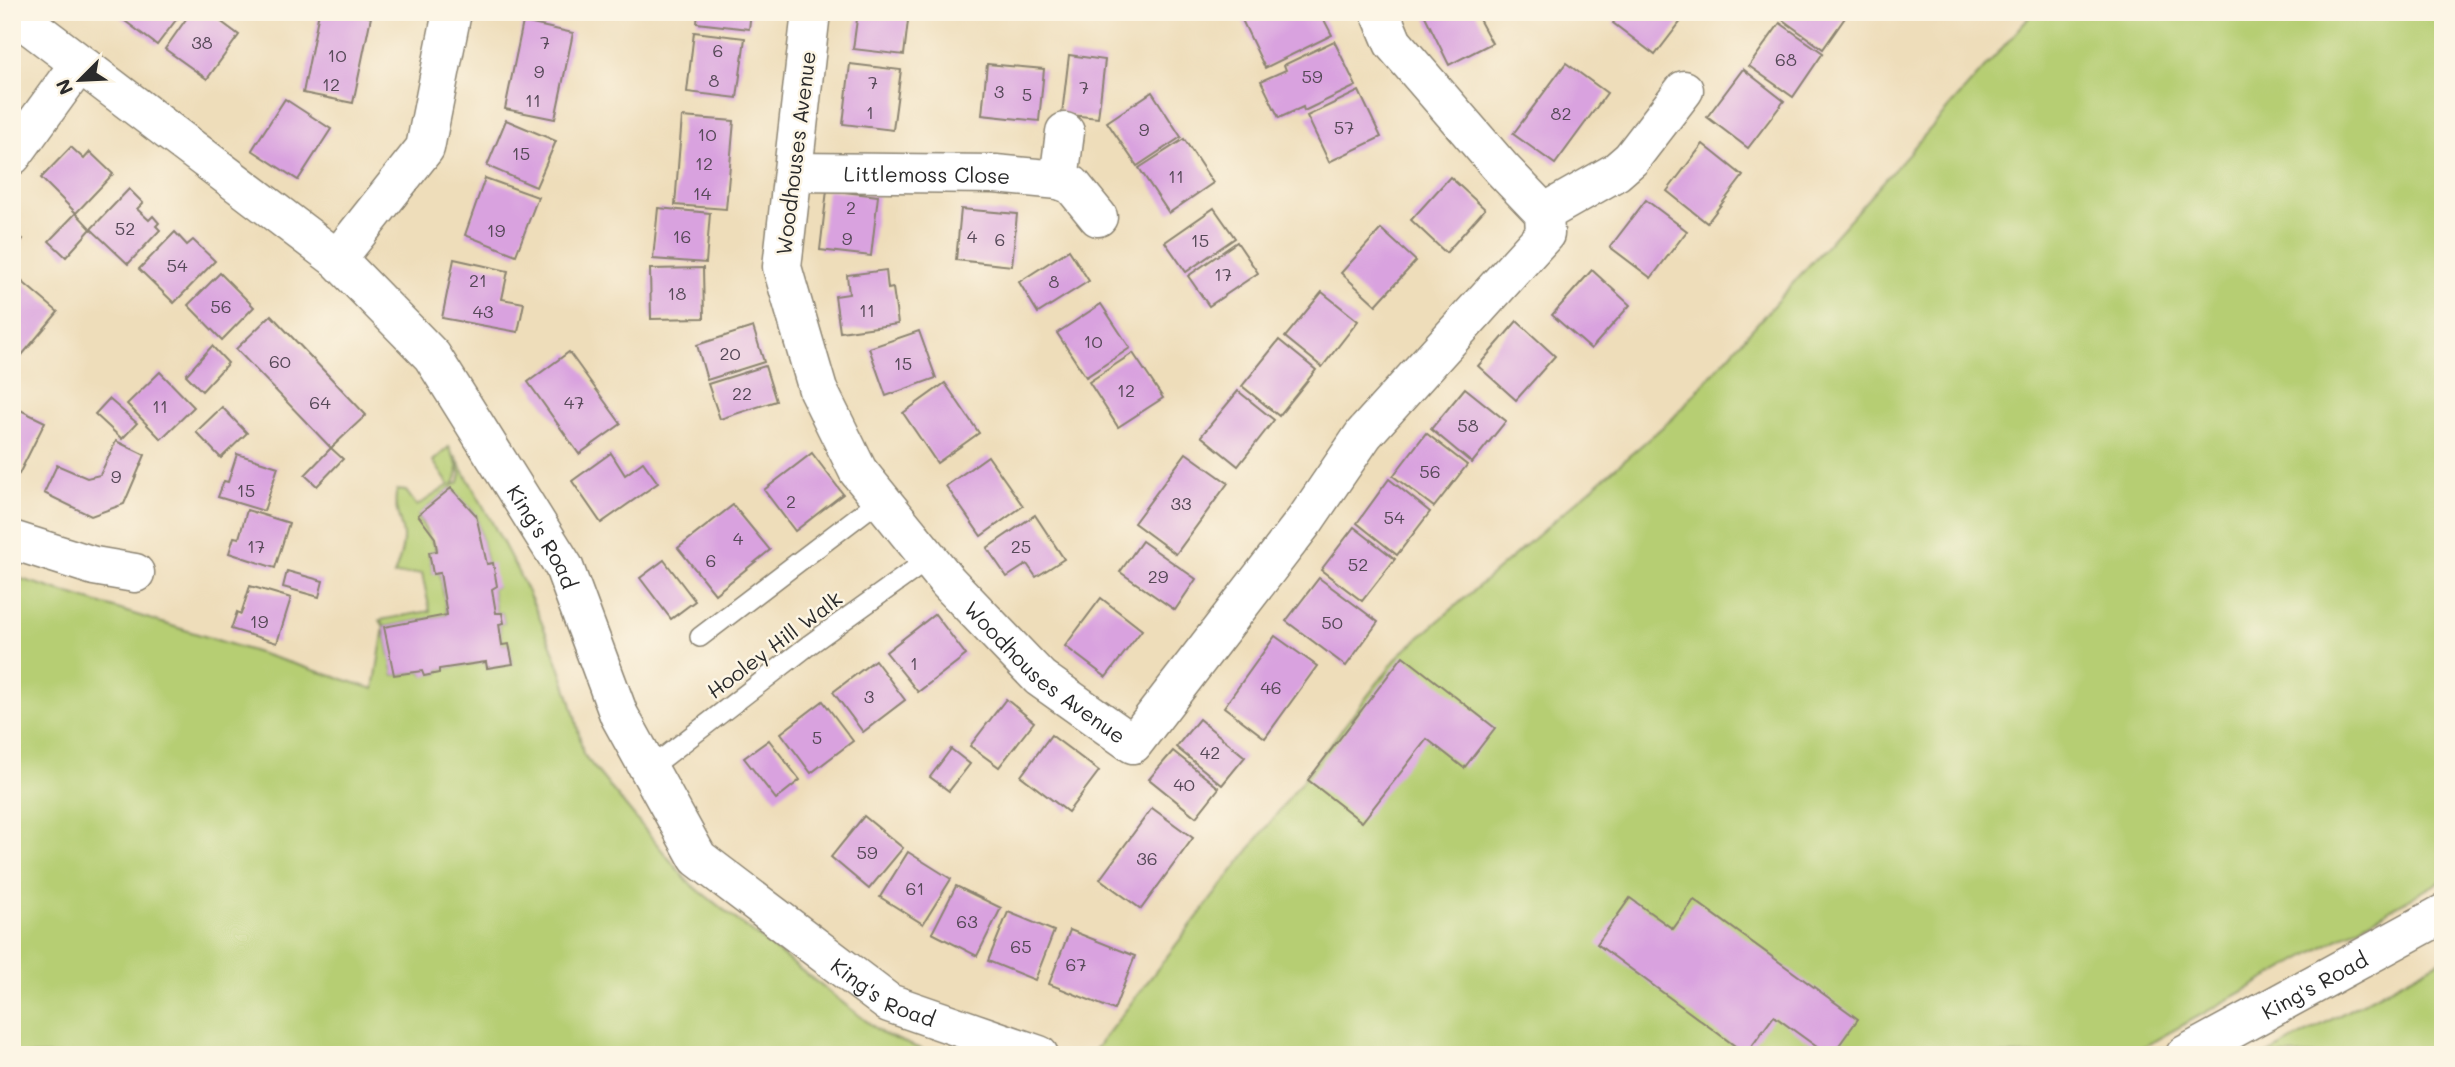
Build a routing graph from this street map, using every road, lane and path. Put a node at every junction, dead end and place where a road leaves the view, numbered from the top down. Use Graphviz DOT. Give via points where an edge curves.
graph roads {
  1 [pos="12,12"];
  2 [pos="452,12"];
  3 [pos="811,12"];
  4 [pos="1380,12"];
  5 [pos="79,64"];
  6 [pos="1684,90"];
  7 [pos="1065,132"];
  8 [pos="12,156"];
  9 [pos="794,172"];
  10 [pos="1059,180"];
  11 [pos="1544,213"];
  12 [pos="1098,217"];
  13 [pos="337,259"];
  14 [pos="881,499"];
  15 [pos="12,540"];
  16 [pos="929,559"];
  17 [pos="135,573"];
  18 [pos="700,637"];
  19 [pos="649,769"];
  20 [pos="2443,914"];
  21 [pos="1039,1055"];
  22 [pos="2185,1055"];
  1 -- 5 [label="street, King's Road"];
  2 -- 13 [label="street" via="425,148"];
  3 -- 9 [label="street, Woodhouses Avenue"];
  4 -- 11 [label="street" via="1394,43"];
  5 -- 8 [label="street"];
  5 -- 13 [label="street, King's Road"];
  6 -- 11 [label="street" via="1631,159"];
  7 -- 10 [label="street"];
  9 -- 10 [label="street, Littlemoss Close" via="995,174"];
  9 -- 14 [label="street, Woodhouses Avenue" via="782,267 818,390 858,471"];
  10 -- 12 [label="street" via="1072,185"];
  11 -- 16 [label="street, Woodhouses Avenue" via="1545,234 1364,434 1306,519 1133,744 1040,678"];
  13 -- 19 [label="street, King's Road" via="432,356 565,567 619,715"];
  14 -- 16 [label="street, Woodhouses Avenue"];
  14 -- 18 [label="lane"];
  15 -- 17 [label="street" via="94,566"];
  16 -- 19 [label="lane, Hooley Hill Walk"];
  19 -- 21 [label="street, King's Road" via="698,858 889,1003"];
  20 -- 22 [label="street, King's Road"];
}
